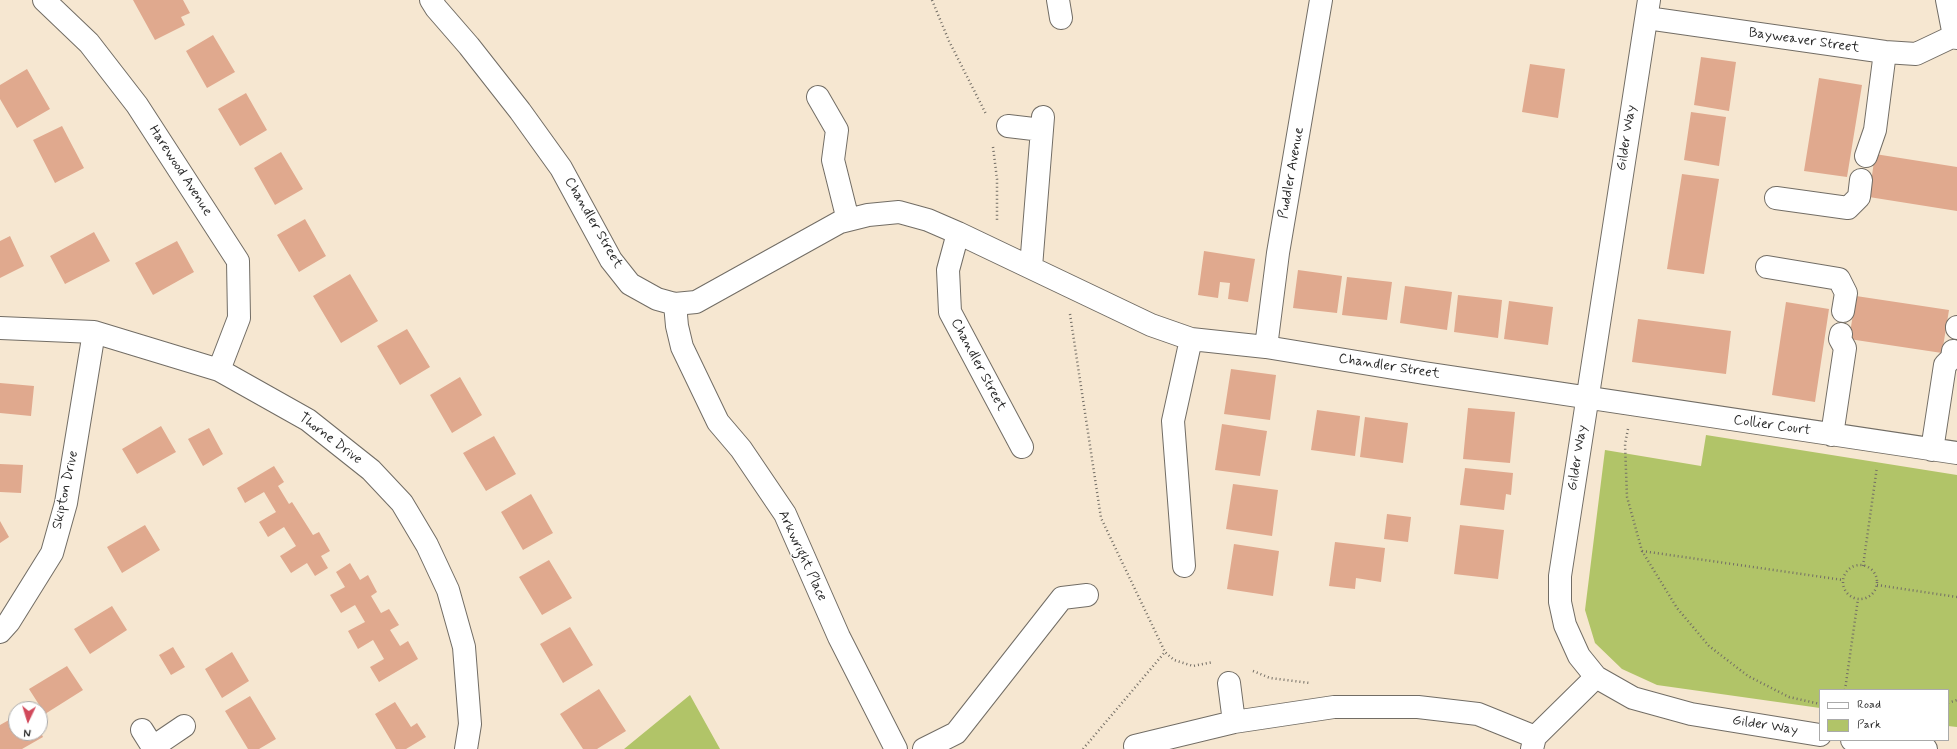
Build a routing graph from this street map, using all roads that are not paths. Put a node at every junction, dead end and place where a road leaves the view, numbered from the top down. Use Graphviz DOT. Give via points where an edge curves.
graph roads {
  1 [pos="44,0"];
  2 [pos="1321,0"];
  3 [pos="1947,0"];
  4 [pos="439,3"];
  5 [pos="1648,9"];
  6 [pos="1956,37"];
  7 [pos="1885,52"];
  8 [pos="818,97"];
  9 [pos="1008,126"];
  10 [pos="1866,156"];
  11 [pos="1861,180"];
  12 [pos="1776,198"];
  13 [pos="848,220"];
  14 [pos="958,233"];
  15 [pos="1031,267"];
  16 [pos="1767,267"];
  17 [pos="676,304"];
  18 [pos="1843,311"];
  19 [pos="0,328"];
  20 [pos="94,332"];
  21 [pos="1841,334"];
  22 [pos="1191,339"];
  23 [pos="1266,347"];
  24 [pos="1953,352"];
  25 [pos="219,370"];
  26 [pos="1588,398"];
  27 [pos="1832,435"];
  28 [pos="1022,447"];
  29 [pos="1932,450"];
  30 [pos="1957,454"];
  31 [pos="1184,566"];
  32 [pos="1087,595"];
  33 [pos="0,632"];
  34 [pos="1596,677"];
  35 [pos="1229,683"];
  36 [pos="1234,722"];
  37 [pos="184,726"];
  38 [pos="1819,735"];
  39 [pos="1860,741"];
  40 [pos="150,742"];
  41 [pos="1533,743"];
  42 [pos="1135,746"];
  43 [pos="466,749"];
  44 [pos="896,749"];
  45 [pos="924,749"];
  46 [pos="1926,749"];
  1 -- 25 [label="street, Harewood Avenue" via="89,43 137,105 238,261 239,318"];
  2 -- 23 [label="street, Puddler Avenue" via="1278,253"];
  3 -- 6 [label="street"];
  4 -- 17 [label="street, Chandler Street" via="561,168 611,260 630,284 657,299"];
  5 -- 7 [label="street, Bayweaver Street"];
  5 -- 26 [label="street, Gilder Way"];
  6 -- 7 [label="street, Bayweaver Street" via="1916,54"];
  7 -- 10 [label="street" via="1875,130"];
  8 -- 13 [label="street" via="837,130 833,160"];
  9 -- 15 [label="street" via="1043,124"];
  11 -- 12 [label="street" via="1858,197 1848,208"];
  13 -- 14 [label="street, Chandler Street" via="899,212 928,220"];
  13 -- 17 [label="street, Chandler Street" via="840,222 696,302"];
  14 -- 15 [label="street, Chandler Street"];
  14 -- 28 [label="street, Chandler Street" via="948,270 950,312"];
  15 -- 22 [label="street, Chandler Street" via="1151,326"];
  16 -- 18 [label="street" via="1839,279 1846,294"];
  17 -- 44 [label="street, Arkwright Place" via="677,326 682,347 718,422 741,449 785,514 839,637"];
  19 -- 20 [label="street, Thorne Drive"];
  20 -- 25 [label="street, Thorne Drive"];
  20 -- 33 [label="street, Skipton Drive" via="66,502 52,553 9,622"];
  21 -- 27 [label="street" via="1840,339 1844,348"];
  22 -- 23 [label="street, Chandler Street"];
  22 -- 31 [label="street" via="1173,420"];
  23 -- 26 [label="street, Chandler Street"];
  24 -- 29 [label="street" via="1952,358 1945,365"];
  25 -- 43 [label="street, Thorne Drive" via="308,420 371,470 402,503 427,545 448,590 464,647 470,724"];
  26 -- 27 [label="street, Collier Court"];
  26 -- 34 [label="street, Gilder Way" via="1560,576 1560,602 1565,625 1579,656"];
  27 -- 29 [label="street, Collier Court"];
  29 -- 30 [label="street, Collier Court"];
  32 -- 45 [label="street" via="1062,598 956,733"];
  34 -- 38 [label="street, Gilder Way" via="1633,698 1691,714"];
  34 -- 41 [label="street"];
  35 -- 36 [label="street"];
  36 -- 41 [label="street" via="1334,707 1418,707 1478,714"];
  36 -- 42 [label="street"];
  37 -- 40 [label="street"];
  39 -- 46 [label="street"];
}
